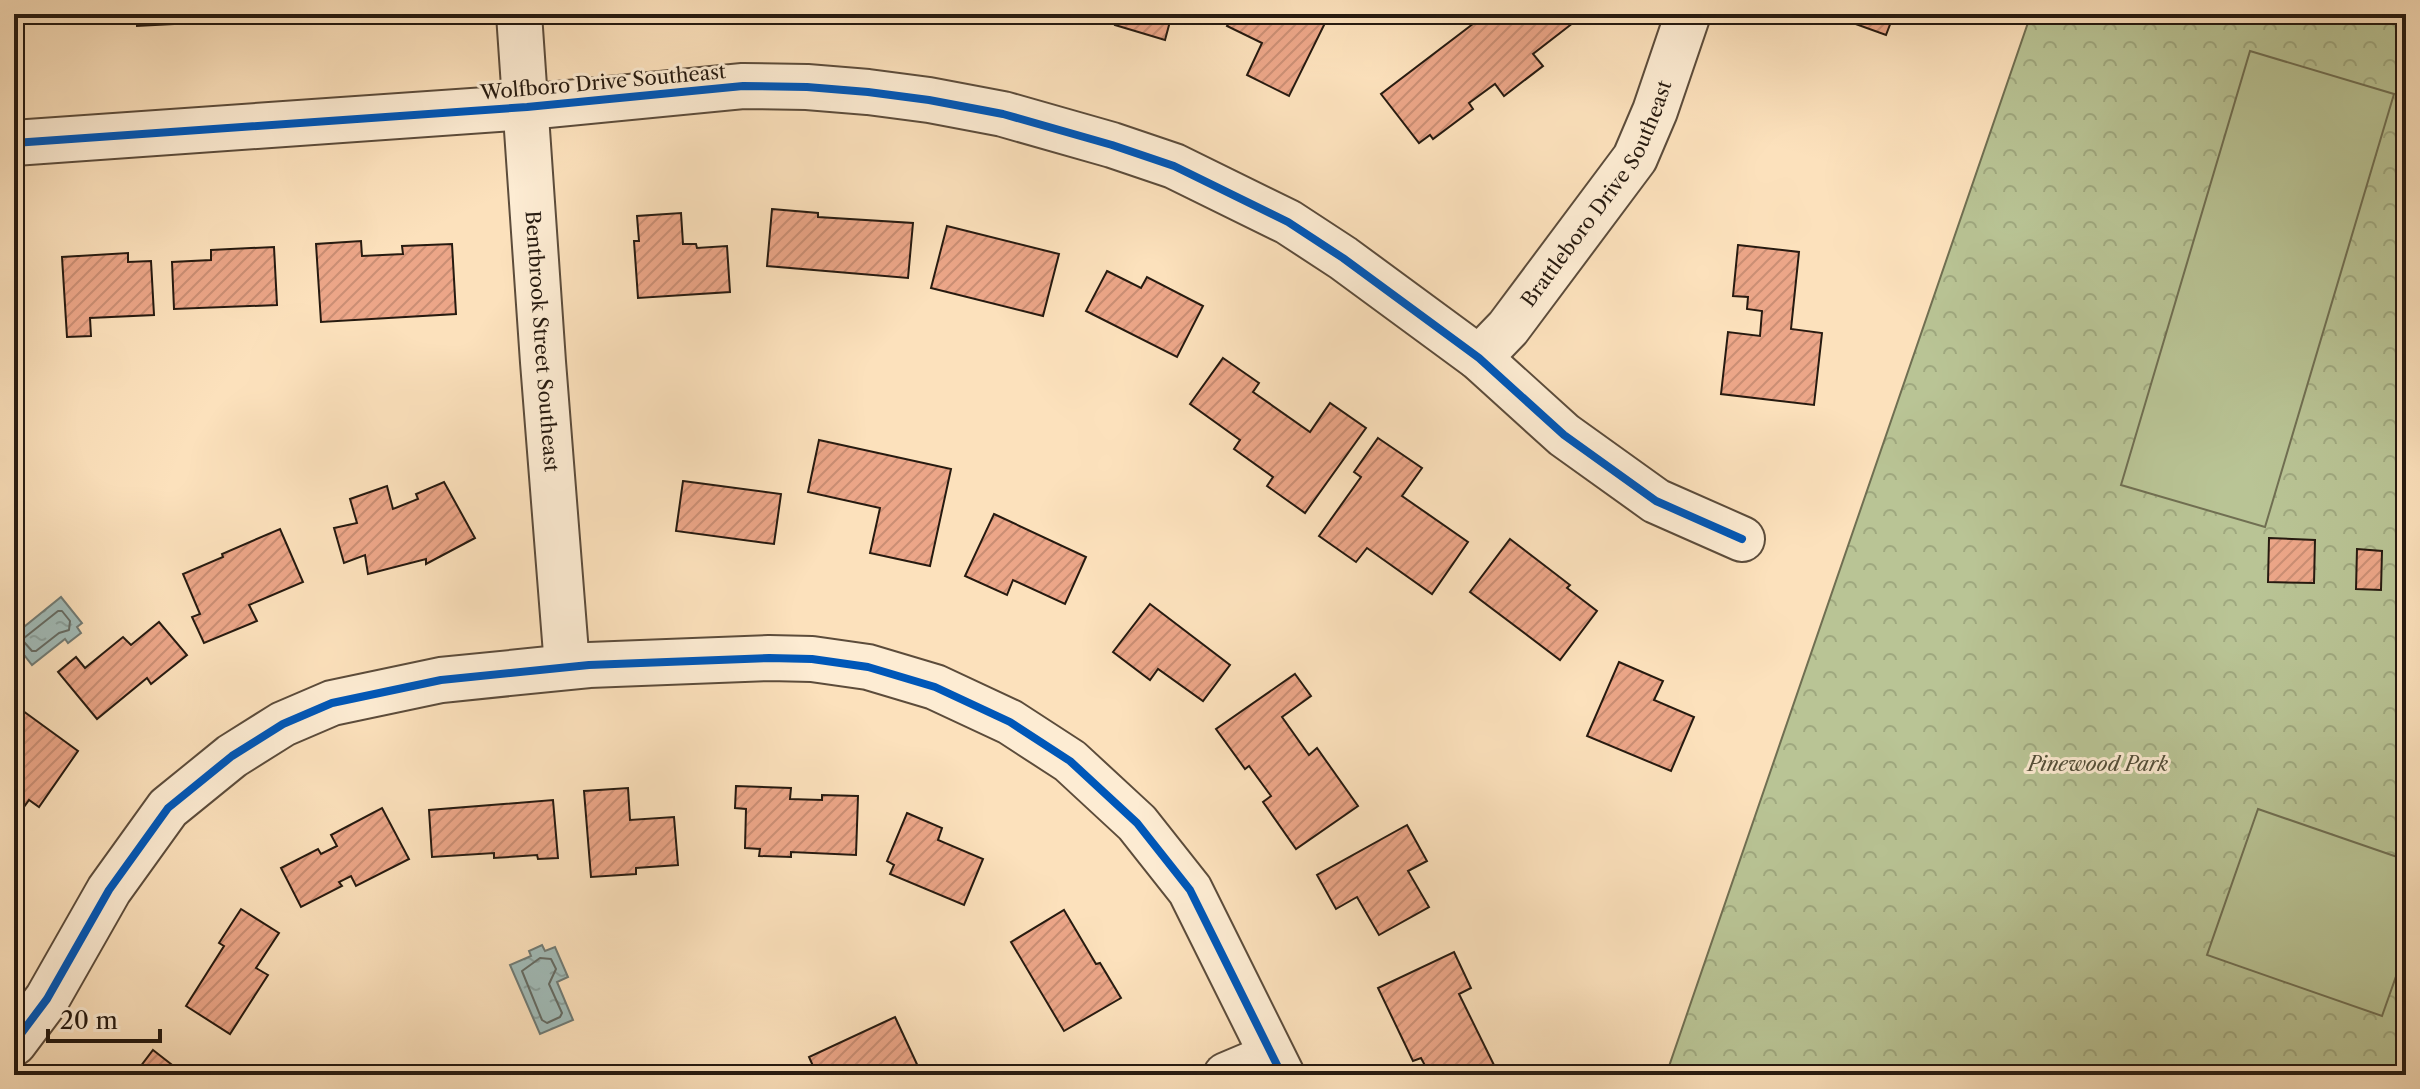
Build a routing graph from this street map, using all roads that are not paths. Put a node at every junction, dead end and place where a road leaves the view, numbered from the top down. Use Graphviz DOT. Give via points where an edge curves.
graph roads {
  1 [pos="519,14"];
  2 [pos="1688,14"];
  3 [pos="527,107"];
  4 [pos="14,143"];
  5 [pos="1479,358"];
  6 [pos="1742,539"];
  7 [pos="567,666"];
  8 [pos="14,1043"];
  9 [pos="1276,1065"];
  10 [pos="1226,1075"];
  1 -- 3 [label="street, Bentbrook Street Southeast"];
  2 -- 5 [label="street, Brattleboro Drive Southeast" via="1635,158 1508,328"];
  3 -- 4 [label="street, Wolfboro Drive Southeast"];
  3 -- 5 [label="street, Wolfboro Drive Southeast" via="769,87 868,92 1003,114 1174,166 1228,191 1343,258"];
  3 -- 7 [label="street, Bentbrook Street Southeast"];
  5 -- 6 [label="street, Wolfboro Drive Southeast" via="1564,435 1656,501"];
  7 -- 8 [label="street" via="441,680 332,703 241,750 168,808 109,890 47,999"];
  7 -- 9 [label="street" via="812,659 868,667 935,687 1010,722 1102,789 1137,823 1190,890"];
  9 -- 10 [label="street"];
}
